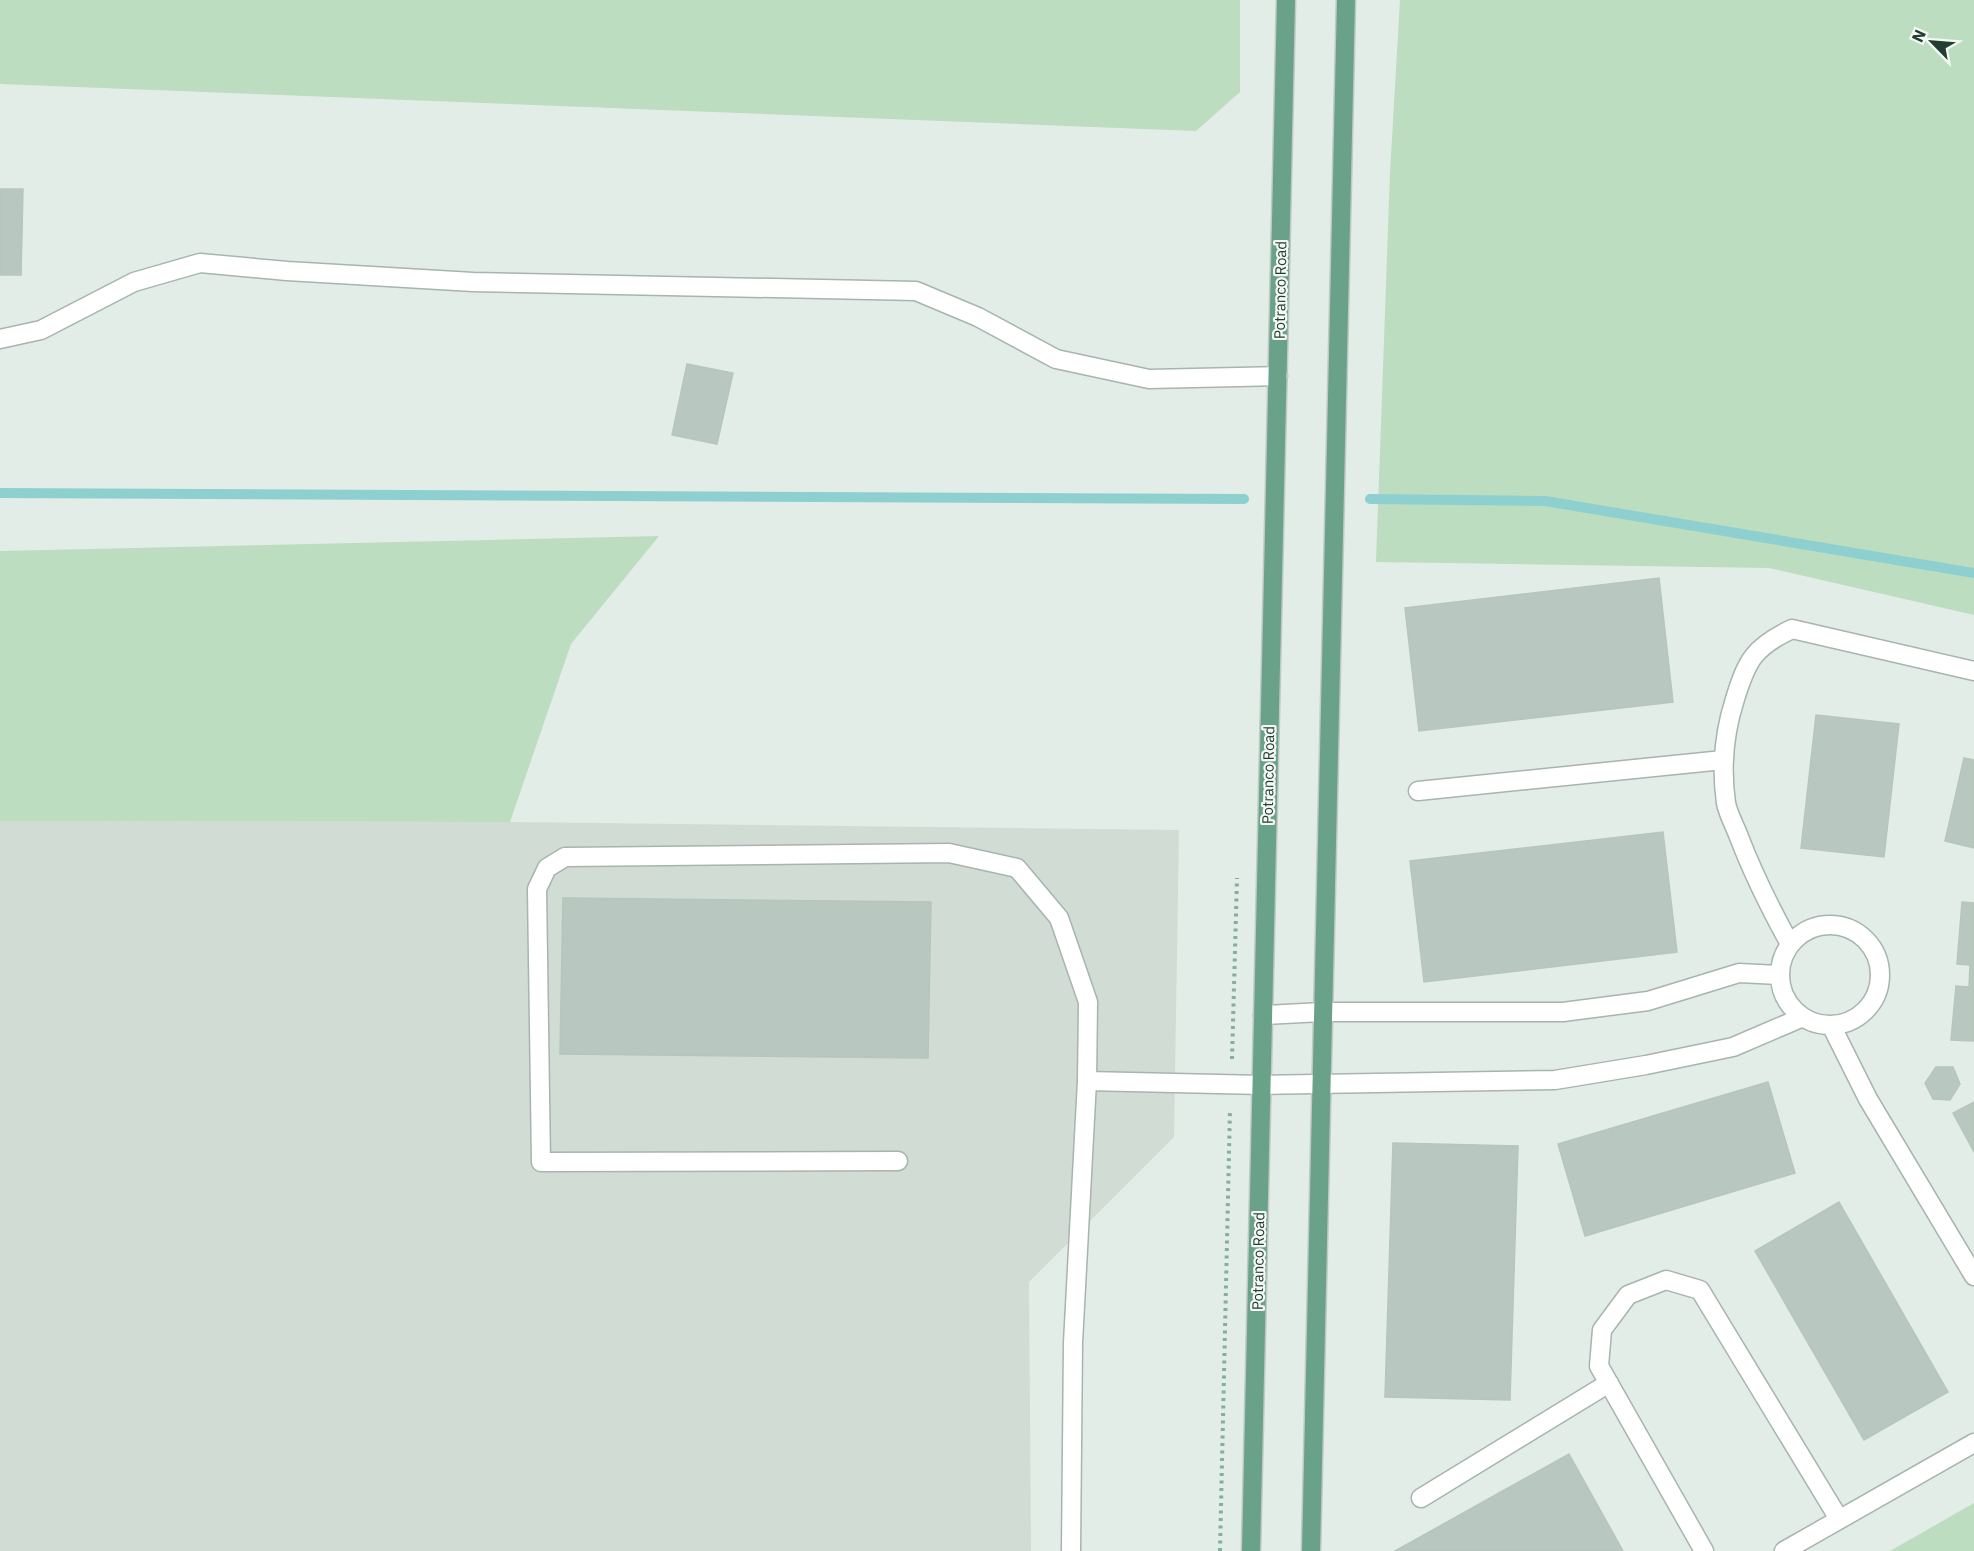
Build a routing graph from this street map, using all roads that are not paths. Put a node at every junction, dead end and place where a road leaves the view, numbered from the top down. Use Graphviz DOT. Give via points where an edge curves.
graph roads {
  1 [pos="1286,0"];
  2 [pos="1346,0"];
  3 [pos="0,339"];
  4 [pos="1278,376"];
  5 [pos="1974,670"];
  6 [pos="1723,760"];
  7 [pos="1418,791"];
  8 [pos="1790,944"];
  9 [pos="1779,975"];
  10 [pos="1322,1012"];
  11 [pos="1263,1015"];
  12 [pos="1803,1017"];
  13 [pos="1831,1025"];
  14 [pos="1087,1081"];
  15 [pos="1322,1084"];
  16 [pos="1262,1086"];
  17 [pos="898,1161"];
  18 [pos="1974,1276"];
  19 [pos="1609,1383"];
  20 [pos="1974,1443"];
  21 [pos="1421,1498"];
  22 [pos="1839,1520"];
  23 [pos="1071,1551"];
  24 [pos="1251,1551"];
  25 [pos="1311,1551"];
  26 [pos="1704,1551"];
  27 [pos="1784,1551"];
  1 -- 4 [label="main road, Potranco Road"];
  2 -- 10 [label="main road"];
  3 -- 4 [label="lane" via="40,330 134,282 200,263 473,282 916,291 978,317 1056,359 1149,379"];
  4 -- 11 [label="main road, Potranco Road"];
  5 -- 6 [label="lane" via="1792,629 1752,656 1727,722"];
  6 -- 7 [label="lane"];
  6 -- 8 [label="lane" via="1726,805 1754,878"];
  8 -- 9 [label="lane"];
  8 -- 13 [label="lane" via="1817,926 1834,925 1864,938 1874,952 1879,968 1873,1000 1848,1022"];
  9 -- 10 [label="lane" via="1739,973 1648,1001 1563,1012"];
  9 -- 12 [label="lane" via="1786,999"];
  10 -- 11 [label="lane"];
  10 -- 15 [label="main road"];
  11 -- 16 [label="main road, Potranco Road"];
  12 -- 13 [label="lane"];
  12 -- 15 [label="lane" via="1733,1047 1555,1080"];
  13 -- 18 [label="lane" via="1868,1100"];
  14 -- 16 [label="lane"];
  14 -- 17 [label="lane" via="1088,1002 1059,918 1017,868 949,853 565,857 547,868 537,890 541,1162"];
  14 -- 23 [label="lane" via="1073,1343"];
  15 -- 16 [label="lane"];
  15 -- 25 [label="main road"];
  16 -- 24 [label="main road, Potranco Road"];
  19 -- 21 [label="lane"];
  19 -- 22 [label="lane" via="1599,1366 1602,1330 1628,1295 1666,1280 1700,1290"];
  19 -- 26 [label="lane"];
  20 -- 22 [label="lane"];
  22 -- 27 [label="lane"];
}
